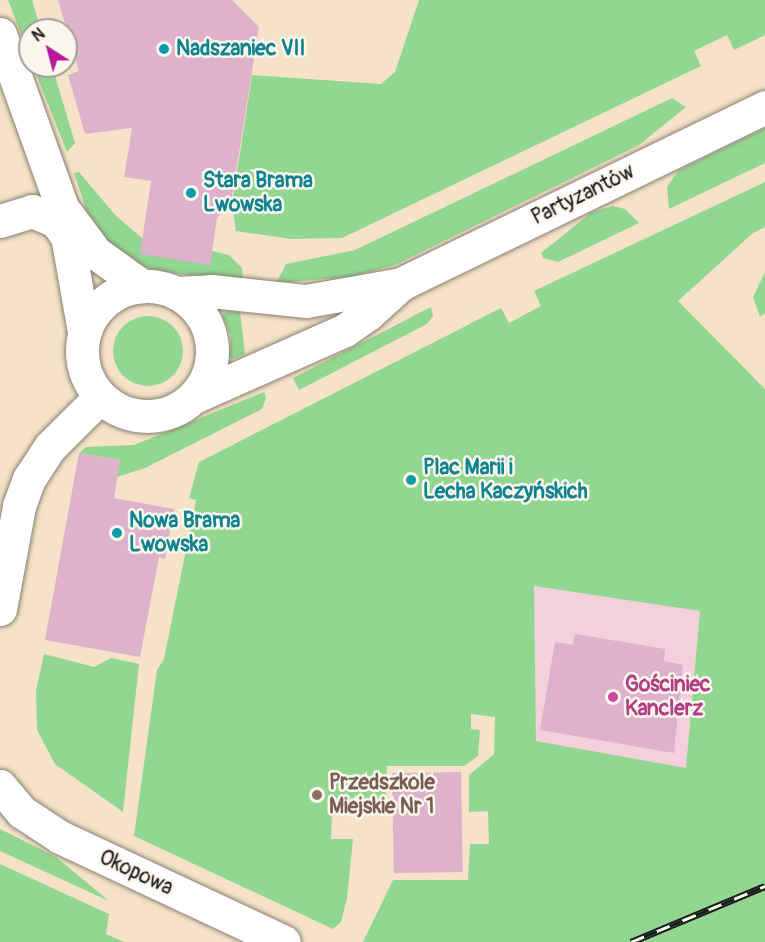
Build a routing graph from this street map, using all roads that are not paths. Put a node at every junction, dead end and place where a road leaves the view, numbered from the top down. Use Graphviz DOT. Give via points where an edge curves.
graph roads {
  1 [pos="0,34"];
  2 [pos="765,107"];
  3 [pos="0,221"];
  4 [pos="65,222"];
  5 [pos="400,284"];
  6 [pos="141,286"];
  7 [pos="176,293"];
  8 [pos="84,332"];
  9 [pos="100,397"];
  10 [pos="194,397"];
  11 [pos="0,609"];
  12 [pos="0,786"];
  13 [pos="284,942"];
  1 -- 4 [label="street"];
  2 -- 5 [label="street, Partyzantów"];
  3 -- 4 [label="street" via="32,211"];
  4 -- 6 [label="street" via="96,253"];
  4 -- 8 [label="street"];
  5 -- 7 [label="street, Partyzantów" via="306,301 211,291"];
  5 -- 10 [label="street, Partyzantów" via="345,330"];
  6 -- 7 [label="street"];
  6 -- 8 [label="street" via="106,300"];
  7 -- 10 [label="street" via="202,316 213,349 211,366"];
  8 -- 9 [label="street" via="83,366"];
  9 -- 10 [label="street" via="113,407 147,417 180,408"];
  9 -- 11 [label="street" via="50,447 29,479 19,506"];
  12 -- 13 [label="street, Okopowa" via="22,812 60,837"];
}
